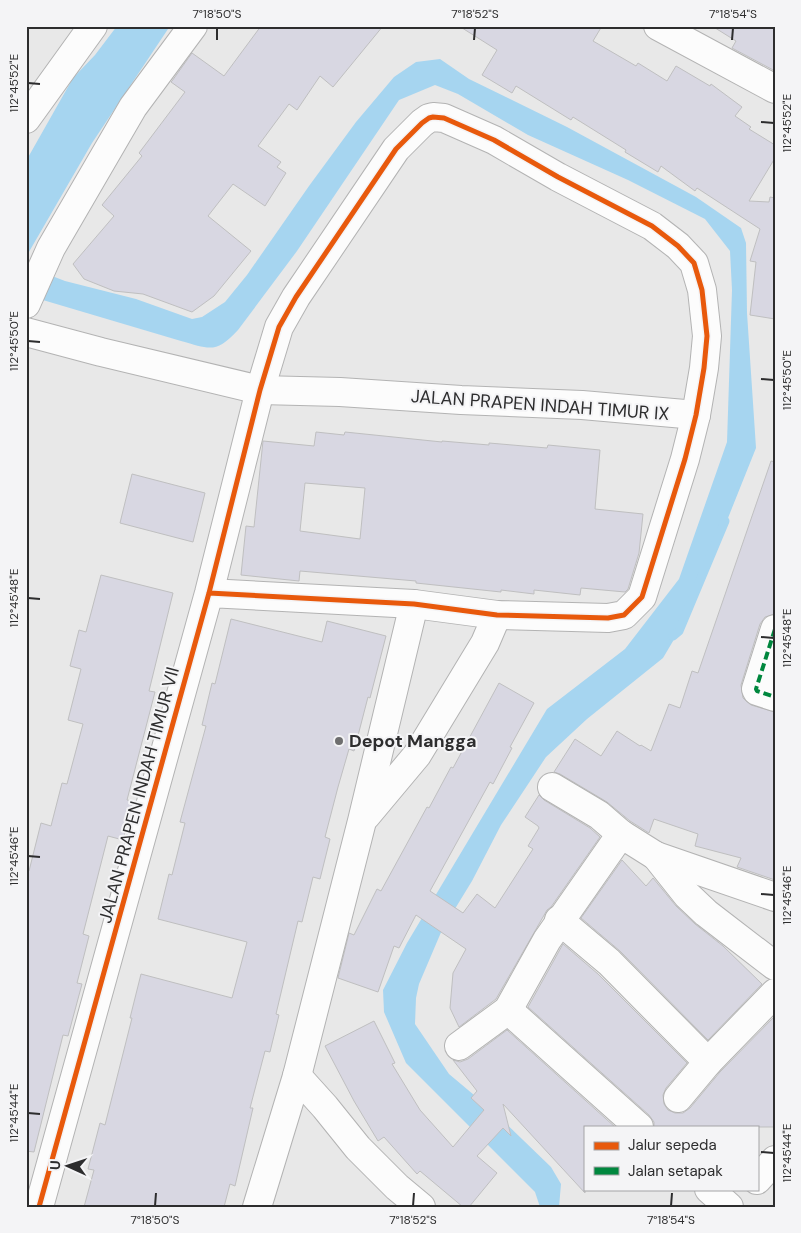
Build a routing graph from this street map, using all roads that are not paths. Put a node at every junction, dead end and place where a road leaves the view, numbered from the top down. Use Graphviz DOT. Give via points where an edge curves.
graph roads {
  1 [pos="92,26"];
  2 [pos="194,26"];
  3 [pos="658,26"];
  4 [pos="775,89"];
  5 [pos="26,119"];
  6 [pos="26,304"];
  7 [pos="26,332"];
  8 [pos="260,390"];
  9 [pos="696,415"];
  10 [pos="210,593"];
  11 [pos="414,604"];
  12 [pos="497,615"];
  13 [pos="775,629"];
  14 [pos="775,697"];
  15 [pos="552,787"];
  16 [pos="362,820"];
  17 [pos="621,834"];
  18 [pos="656,856"];
  19 [pos="775,897"];
  20 [pos="560,920"];
  21 [pos="775,966"];
  22 [pos="775,993"];
  23 [pos="508,1010"];
  24 [pos="459,1046"];
  25 [pos="708,1062"];
  26 [pos="297,1076"];
  27 [pos="678,1098"];
  28 [pos="638,1126"];
  29 [pos="775,1160"];
  30 [pos="758,1179"];
  31 [pos="710,1190"];
  32 [pos="747,1190"];
  33 [pos="39,1207"];
  34 [pos="257,1207"];
  35 [pos="421,1207"];
  36 [pos="729,1207"];
  37 [pos="733,1207"];
  1 -- 5 [label="street"];
  2 -- 6 [label="street" via="133,107 51,248"];
  3 -- 4 [label="street"];
  7 -- 8 [label="street, JALAN PRAPEN INDAH TIMUR IX"];
  8 -- 9 [label="street, JALAN PRAPEN INDAH TIMUR IX" via="582,405"];
  8 -- 9 [label="street" via="279,327 296,297 396,149 433,116 494,140 652,226 694,263 702,290 707,336"];
  8 -- 10 [label="street, JALAN PRAPEN INDAH TIMUR VII"];
  9 -- 12 [label="street" via="642,598 634,607 624,615 608,618"];
  10 -- 11 [label="street"];
  10 -- 33 [label="street, JALAN PRAPEN INDAH TIMUR VII"];
  11 -- 12 [label="street"];
  11 -- 16 [label="street"];
  12 -- 16 [label="street" via="485,643 417,755"];
  13 -- 14 [label="street" via="756,689"];
  15 -- 17 [label="street" via="599,815"];
  16 -- 26 [label="street"];
  17 -- 18 [label="street"];
  17 -- 20 [label="street"];
  18 -- 19 [label="street"];
  18 -- 21 [label="street" via="706,913"];
  20 -- 23 [label="street"];
  20 -- 25 [label="street" via="609,962"];
  22 -- 25 [label="street"];
  23 -- 24 [label="street"];
  23 -- 28 [label="street"];
  25 -- 27 [label="street"];
  26 -- 34 [label="street"];
  26 -- 35 [label="street" via="358,1148"];
  29 -- 30 [label="street"];
  31 -- 36 [label="street"];
  32 -- 37 [label="street"];
}
